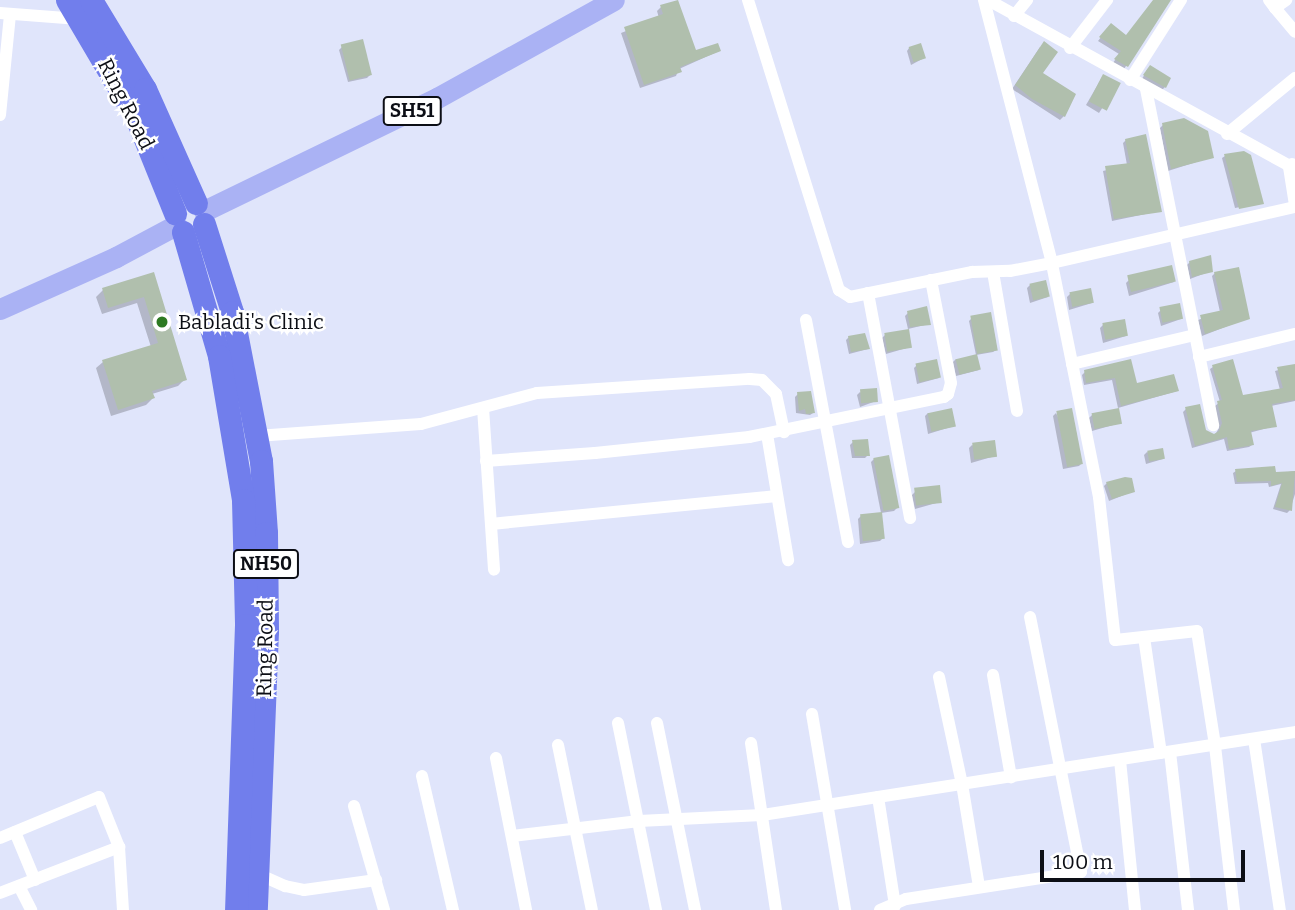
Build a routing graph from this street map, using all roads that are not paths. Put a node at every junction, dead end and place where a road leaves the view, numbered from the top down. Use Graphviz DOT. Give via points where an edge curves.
graph roads {
  1 [pos="614,0"];
  2 [pos="748,0"];
  3 [pos="986,0"];
  4 [pos="1027,0"];
  5 [pos="1107,0"];
  6 [pos="1181,0"];
  7 [pos="1286,0"];
  8 [pos="1272,4"];
  9 [pos="79,6"];
  10 [pos="5,14"];
  11 [pos="1014,16"];
  12 [pos="1295,32"];
  13 [pos="1070,48"];
  14 [pos="1295,78"];
  15 [pos="1130,80"];
  16 [pos="1146,89"];
  17 [pos="0,115"];
  18 [pos="1227,134"];
  19 [pos="1293,166"];
  20 [pos="1295,205"];
  21 [pos="190,218"];
  22 [pos="1173,235"];
  23 [pos="1052,263"];
  24 [pos="993,272"];
  25 [pos="931,280"];
  26 [pos="867,293"];
  27 [pos="0,309"];
  28 [pos="806,320"];
  29 [pos="1295,334"];
  30 [pos="1195,335"];
  31 [pos="1199,357"];
  32 [pos="1072,364"];
  33 [pos="889,406"];
  34 [pos="483,408"];
  35 [pos="1017,411"];
  36 [pos="826,421"];
  37 [pos="1213,425"];
  38 [pos="784,432"];
  39 [pos="767,434"];
  40 [pos="257,436"];
  41 [pos="486,461"];
  42 [pos="777,496"];
  43 [pos="910,518"];
  44 [pos="491,524"];
  45 [pos="848,542"];
  46 [pos="788,560"];
  47 [pos="494,570"];
  48 [pos="1030,617"];
  49 [pos="1144,637"];
  50 [pos="993,675"];
  51 [pos="939,677"];
  52 [pos="812,714"];
  53 [pos="618,723"];
  54 [pos="657,723"];
  55 [pos="1295,733"];
  56 [pos="1254,739"];
  57 [pos="751,743"];
  58 [pos="558,745"];
  59 [pos="1215,745"];
  60 [pos="1165,752"];
  61 [pos="496,758"];
  62 [pos="1120,760"];
  63 [pos="1062,769"];
  64 [pos="422,776"];
  65 [pos="1011,776"];
  66 [pos="962,784"];
  67 [pos="878,797"];
  68 [pos="827,805"];
  69 [pos="354,806"];
  70 [pos="762,815"];
  71 [pos="677,820"];
  72 [pos="639,821"];
  73 [pos="575,828"];
  74 [pos="15,832"];
  75 [pos="512,835"];
  76 [pos="0,838"];
  77 [pos="119,846"];
  78 [pos="258,874"];
  79 [pos="35,880"];
  80 [pos="376,880"];
  81 [pos="19,886"];
  82 [pos="979,887"];
  83 [pos="0,893"];
  84 [pos="894,906"];
  85 [pos="32,910"];
  86 [pos="123,910"];
  87 [pos="236,910"];
  88 [pos="256,910"];
  89 [pos="384,910"];
  90 [pos="453,910"];
  91 [pos="526,910"];
  92 [pos="592,910"];
  93 [pos="656,910"];
  94 [pos="695,910"];
  95 [pos="776,910"];
  96 [pos="845,910"];
  97 [pos="880,910"];
  98 [pos="1135,910"];
  99 [pos="1188,910"];
  100 [pos="1234,910"];
  101 [pos="1280,910"];
  1 -- 21 [label="main road, SH51" via="437,99"];
  2 -- 26 [label="street" via="839,290 850,297"];
  3 -- 11 [label="street"];
  3 -- 23 [label="street"];
  4 -- 11 [label="street"];
  5 -- 13 [label="street"];
  6 -- 15 [label="street"];
  7 -- 8 [label="street"];
  8 -- 12 [label="street"];
  9 -- 10 [label="street"];
  9 -- 21 [label="highway, Ring Road / NH50"];
  10 -- 17 [label="street"];
  11 -- 13 [label="street"];
  13 -- 15 [label="street"];
  14 -- 18 [label="street"];
  15 -- 16 [label="street"];
  16 -- 18 [label="street"];
  16 -- 22 [label="street"];
  18 -- 19 [label="street"];
  19 -- 20 [label="street"];
  20 -- 22 [label="street"];
  21 -- 27 [label="main road, SH51"];
  21 -- 40 [label="highway, Ring Road / NH50" via="232,312"];
  21 -- 87 [label="highway, Ring Road / NH50" via="243,500 246,625"];
  22 -- 23 [label="street"];
  22 -- 30 [label="street"];
  23 -- 24 [label="street"];
  23 -- 32 [label="street"];
  24 -- 25 [label="street"];
  24 -- 35 [label="street"];
  25 -- 26 [label="street"];
  25 -- 33 [label="street" via="951,388 943,397"];
  26 -- 33 [label="street"];
  28 -- 36 [label="street"];
  29 -- 31 [label="street"];
  30 -- 31 [label="street"];
  30 -- 32 [label="street"];
  31 -- 37 [label="street"];
  32 -- 49 [label="street" via="1099,497 1115,640"];
  33 -- 36 [label="street"];
  33 -- 43 [label="street"];
  34 -- 38 [label="street" via="537,394 762,380 776,394"];
  34 -- 40 [label="street" via="421,424"];
  34 -- 41 [label="street"];
  36 -- 38 [label="street"];
  36 -- 45 [label="street"];
  38 -- 39 [label="street"];
  39 -- 41 [label="street"];
  39 -- 42 [label="street"];
  40 -- 78 [label="highway, Ring Road / NH50" via="266,533 267,631"];
  41 -- 44 [label="street"];
  42 -- 44 [label="street"];
  42 -- 46 [label="street"];
  44 -- 47 [label="street"];
  48 -- 63 [label="street"];
  49 -- 59 [label="street" via="1197,631"];
  49 -- 60 [label="street"];
  50 -- 65 [label="street"];
  51 -- 66 [label="street"];
  52 -- 68 [label="street"];
  53 -- 72 [label="street"];
  54 -- 71 [label="street"];
  55 -- 56 [label="street"];
  56 -- 59 [label="street"];
  56 -- 101 [label="street"];
  57 -- 70 [label="street"];
  58 -- 73 [label="street"];
  59 -- 60 [label="street"];
  59 -- 100 [label="street"];
  60 -- 62 [label="street"];
  60 -- 99 [label="street"];
  61 -- 75 [label="street"];
  62 -- 63 [label="street"];
  62 -- 98 [label="street"];
  63 -- 65 [label="street"];
  63 -- 82 [label="street" via="1081,872"];
  64 -- 90 [label="street"];
  65 -- 66 [label="street"];
  66 -- 67 [label="street"];
  66 -- 82 [label="street"];
  67 -- 68 [label="street"];
  67 -- 84 [label="street"];
  68 -- 70 [label="street"];
  68 -- 96 [label="street"];
  69 -- 80 [label="street"];
  70 -- 71 [label="street"];
  70 -- 95 [label="street"];
  71 -- 72 [label="street"];
  71 -- 94 [label="street"];
  72 -- 73 [label="street"];
  72 -- 93 [label="street"];
  73 -- 75 [label="street"];
  73 -- 92 [label="street"];
  74 -- 76 [label="street"];
  74 -- 77 [label="street" via="99,797"];
  74 -- 79 [label="street"];
  75 -- 91 [label="street"];
  77 -- 79 [label="street"];
  77 -- 86 [label="street"];
  78 -- 80 [label="street" via="304,890"];
  78 -- 88 [label="highway, Ring Road / NH50"];
  79 -- 81 [label="street"];
  80 -- 89 [label="street"];
  81 -- 83 [label="street"];
  81 -- 85 [label="street"];
  82 -- 84 [label="street" via="906,899"];
  84 -- 97 [label="street"];
}
